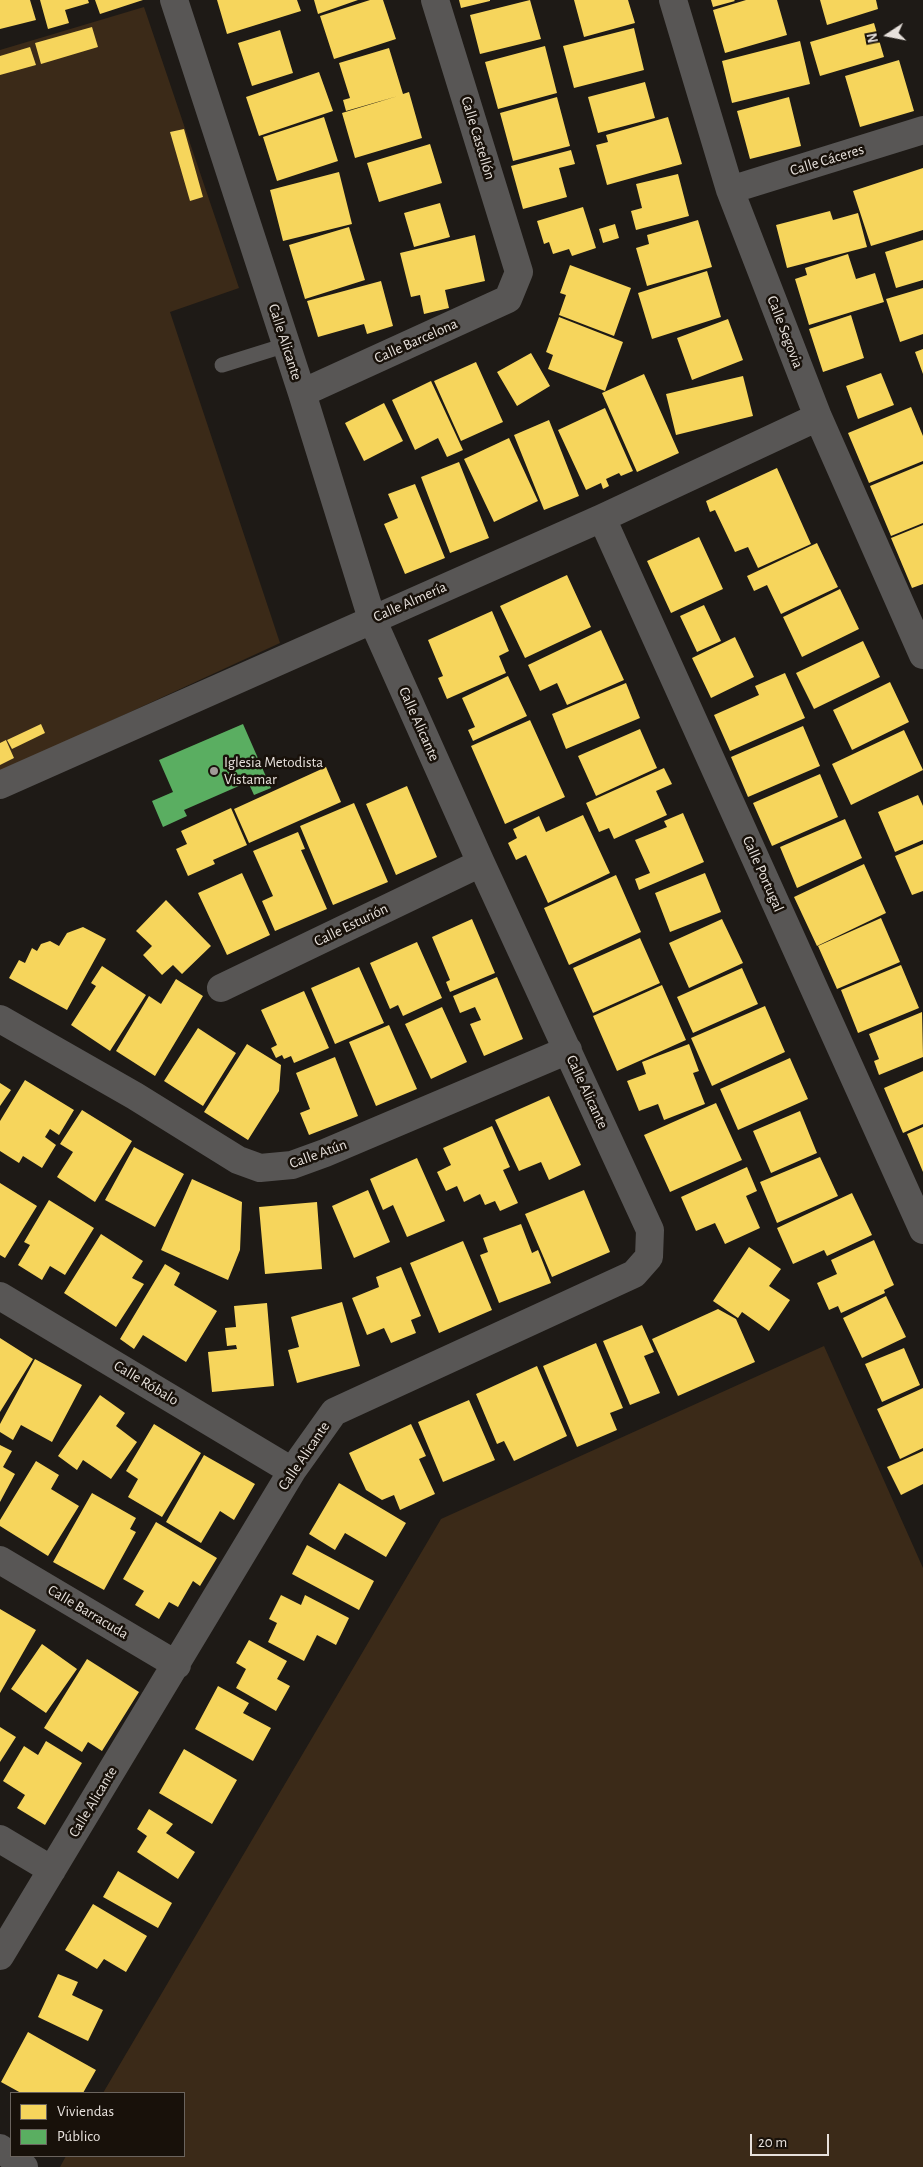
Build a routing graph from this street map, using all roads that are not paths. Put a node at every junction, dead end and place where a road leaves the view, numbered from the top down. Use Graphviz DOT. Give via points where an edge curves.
graph roads {
  1 [pos="174,0"];
  2 [pos="435,0"];
  3 [pos="673,0"];
  4 [pos="923,130"];
  5 [pos="730,190"];
  6 [pos="517,276"];
  7 [pos="286,345"];
  8 [pos="222,365"];
  9 [pos="302,393"];
  10 [pos="818,417"];
  11 [pos="602,518"];
  12 [pos="372,619"];
  13 [pos="923,656"];
  14 [pos="0,784"];
  15 [pos="481,863"];
  16 [pos="221,988"];
  17 [pos="0,1019"];
  18 [pos="568,1050"];
  19 [pos="923,1230"];
  20 [pos="0,1296"];
  21 [pos="292,1471"];
  22 [pos="0,1560"];
  23 [pos="177,1665"];
  24 [pos="0,1839"];
  25 [pos="52,1870"];
  26 [pos="0,1956"];
  27 [pos="0,2148"];
  28 [pos="10,2156"];
  29 [pos="11,2157"];
  30 [pos="24,2167"];
  1 -- 7 [label="street, Calle Alicante"];
  2 -- 6 [label="street, Calle Castellón" via="519,272"];
  3 -- 5 [label="street, Calle Segovia"];
  4 -- 5 [label="street, Calle Cáceres"];
  5 -- 10 [label="street, Calle Segovia"];
  6 -- 9 [label="street, Calle Barcelona" via="508,299"];
  7 -- 8 [label="lane"];
  7 -- 9 [label="street, Calle Alicante"];
  9 -- 12 [label="street, Calle Alicante"];
  10 -- 11 [label="street, Calle Almería"];
  10 -- 13 [label="street, Calle Segovia"];
  11 -- 12 [label="street, Calle Almería"];
  11 -- 19 [label="street, Calle Portugal"];
  12 -- 14 [label="street, Calle Almería"];
  12 -- 15 [label="street, Calle Alicante"];
  15 -- 16 [label="street, Calle Esturión"];
  15 -- 18 [label="street, Calle Alicante"];
  17 -- 18 [label="street, Calle Atún" via="238,1160 260,1168 292,1166 326,1153"];
  18 -- 21 [label="street, Calle Alicante" via="650,1230 649,1257 634,1274 334,1412"];
  20 -- 21 [label="street, Calle Róbalo"];
  21 -- 23 [label="street, Calle Alicante"];
  22 -- 23 [label="street, Calle Barracuda"];
  23 -- 25 [label="street, Calle Alicante"];
  24 -- 25 [label="street"];
  25 -- 26 [label="street, Calle Alicante"];
  27 -- 28 [label="street"];
  29 -- 30 [label="street"];
}
